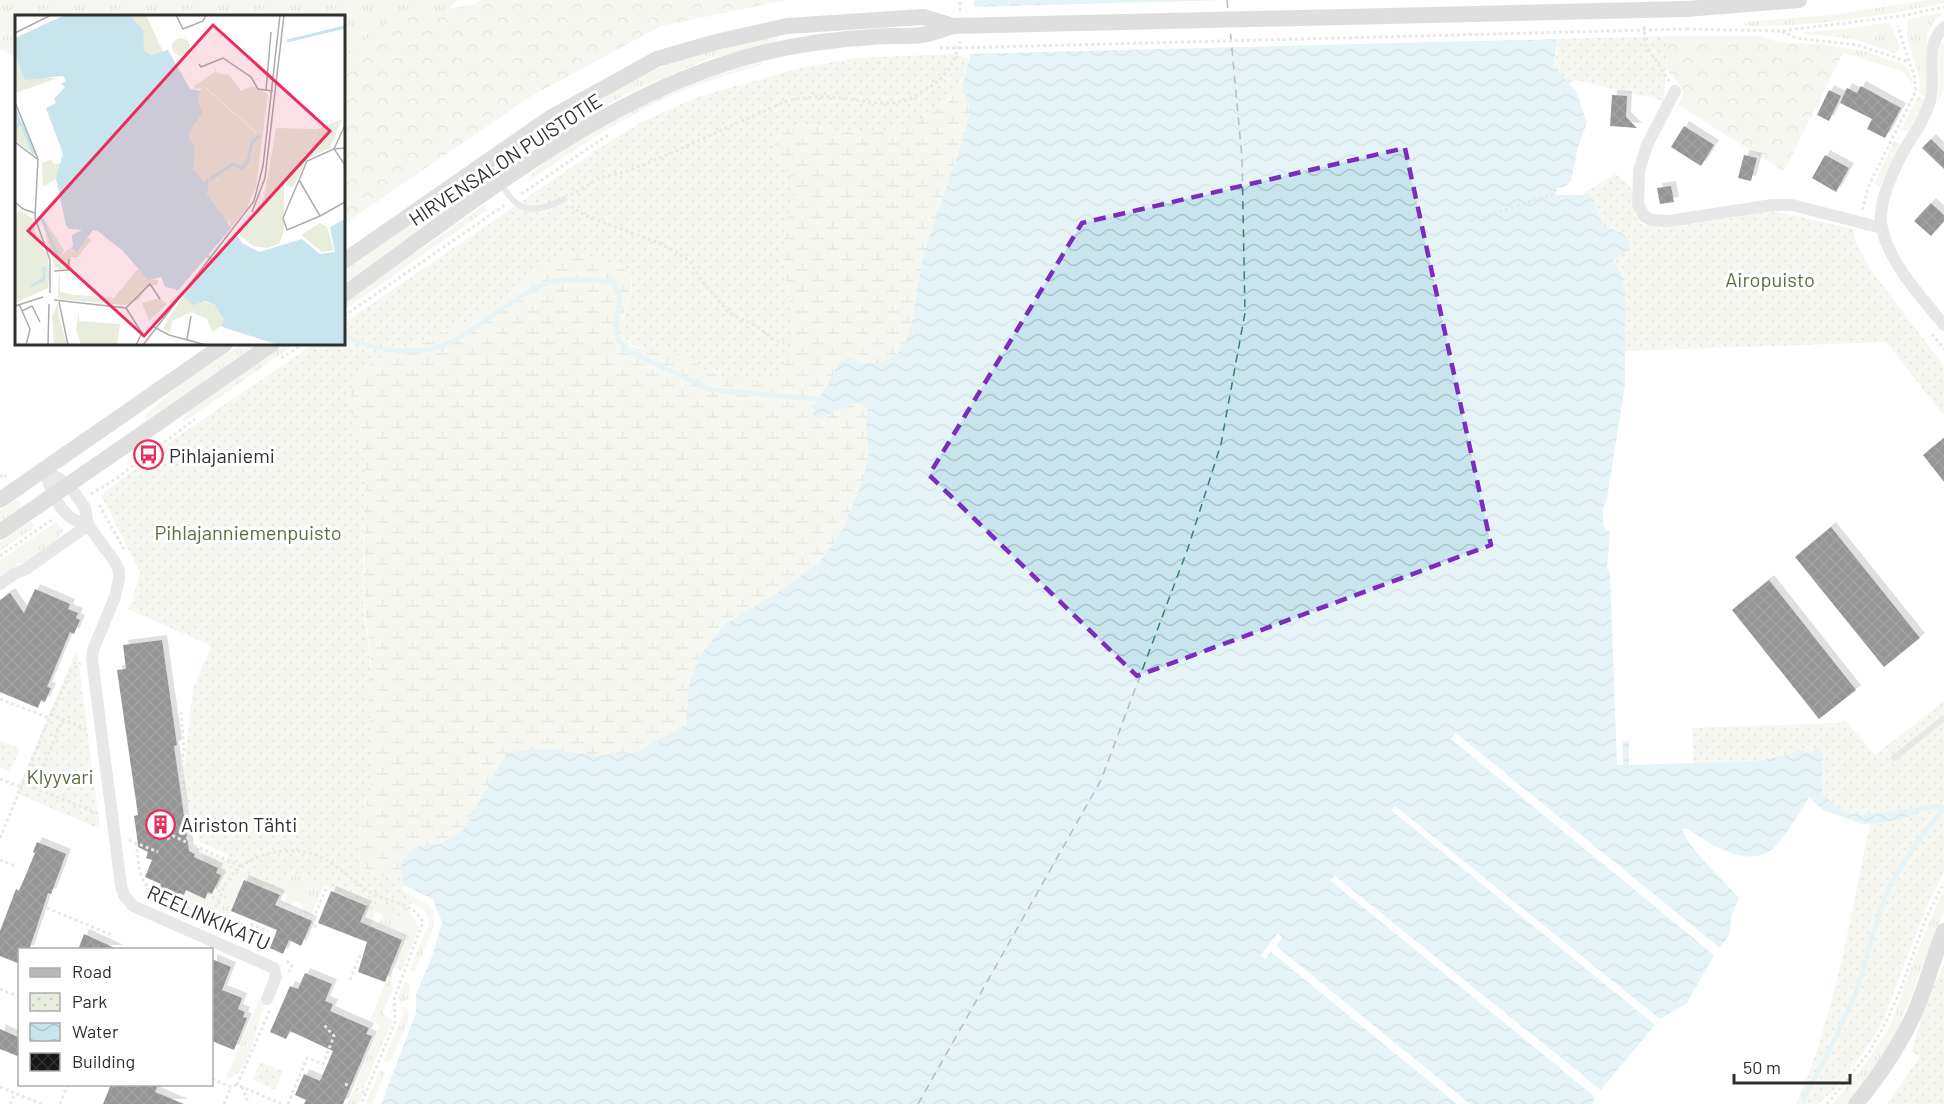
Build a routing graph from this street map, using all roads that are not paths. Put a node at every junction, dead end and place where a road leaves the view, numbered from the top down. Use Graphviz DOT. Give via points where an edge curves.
graph roads {
  1 [pos="1799,0"];
  2 [pos="957,25"];
  3 [pos="1944,27"];
  4 [pos="1675,91"];
  5 [pos="486,162"];
  6 [pos="501,183"];
  7 [pos="564,199"];
  8 [pos="1882,228"];
  9 [pos="345,260"];
  10 [pos="345,293"];
  11 [pos="1944,326"];
  12 [pos="224,345"];
  13 [pos="271,345"];
  14 [pos="44,470"];
  15 [pos="69,485"];
  16 [pos="54,496"];
  17 [pos="0,500"];
  18 [pos="88,525"];
  19 [pos="0,532"];
  20 [pos="0,584"];
  21 [pos="1944,718"];
  22 [pos="1894,758"];
  23 [pos="1944,931"];
  24 [pos="271,1004"];
  25 [pos="1856,1104"];
  1 -- 2 [label="main road, bridge" via="1686,9"];
  2 -- 5 [label="main road, HIRVENSALON PUISTOTIE" via="923,16 787,26 657,59 550,118"];
  2 -- 6 [label="main road, HIRVENSALON PUISTOTIE" via="924,35 873,36 799,45 725,63 673,82 621,108"];
  3 -- 8 [label="street" via="1938,32 1931,54 1929,105 1890,181 1883,202"];
  4 -- 8 [label="street" via="1647,145 1639,171 1638,204 1644,216 1669,220 1792,205"];
  5 -- 6 [label="lane"];
  5 -- 9 [label="main road, HIRVENSALON PUISTOTIE"];
  6 -- 7 [label="lane" via="512,200 534,211"];
  6 -- 10 [label="main road, HIRVENSALON PUISTOTIE"];
  8 -- 11 [label="street" via="1903,272"];
  12 -- 14 [label="main road"];
  13 -- 15 [label="main road"];
  14 -- 15 [label="street, REELINKIKATU"];
  14 -- 16 [label="street, REELINKIKATU"];
  14 -- 17 [label="main road"];
  15 -- 16 [label="main road"];
  15 -- 18 [label="street, REELINKIKATU" via="85,508"];
  16 -- 18 [label="street, REELINKIKATU" via="71,519"];
  16 -- 19 [label="main road"];
  18 -- 20 [label="street"];
  18 -- 24 [label="street, REELINKIKATU" via="119,571 118,587 92,659 124,895 134,906 274,968"];
  21 -- 22 [label="lane"];
  23 -- 25 [label="main road" via="1905,1033"];
}
